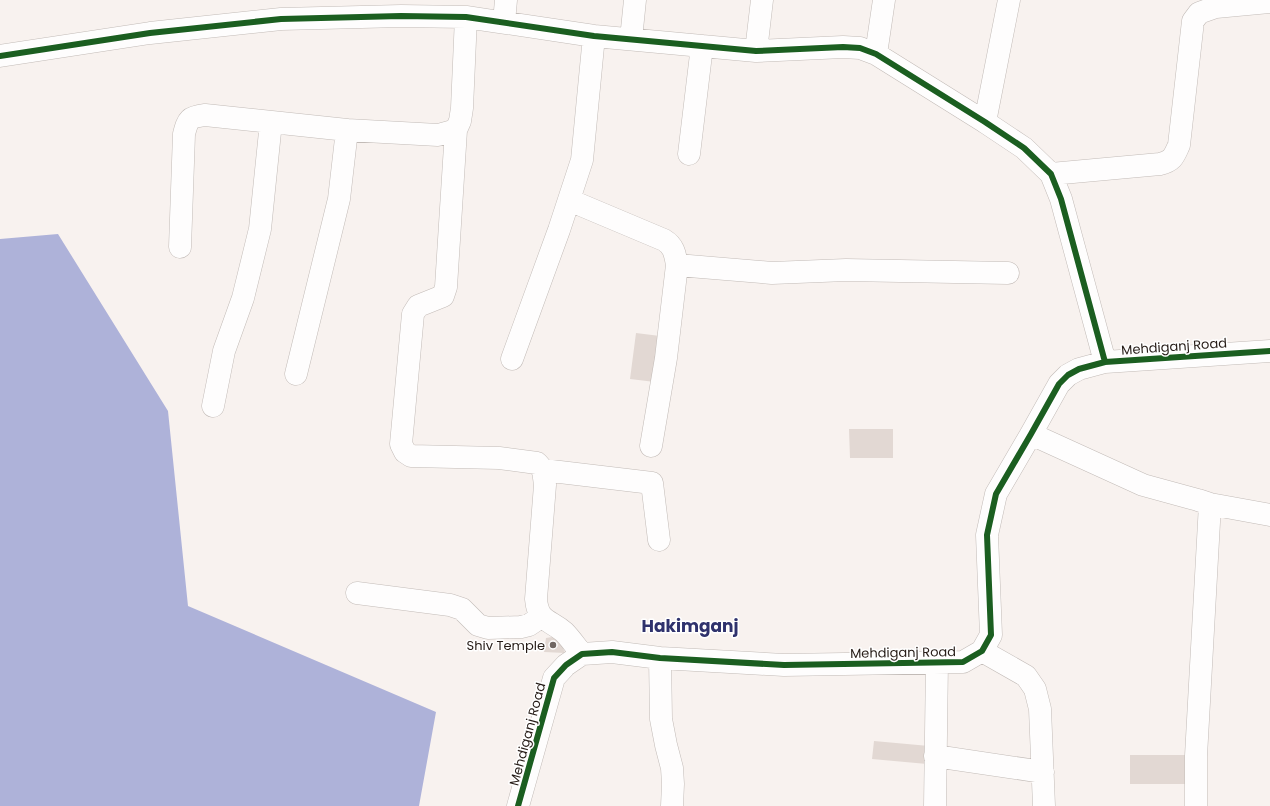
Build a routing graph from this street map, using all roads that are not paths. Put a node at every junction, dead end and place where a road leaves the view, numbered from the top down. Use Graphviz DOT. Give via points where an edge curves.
graph roads {
  1 [pos="506,0"];
  2 [pos="635,0"];
  3 [pos="762,0"];
  4 [pos="884,0"];
  5 [pos="1009,0"];
  6 [pos="1270,2"];
  7 [pos="466,17"];
  8 [pos="504,22"];
  9 [pos="594,36"];
  10 [pos="630,39"];
  11 [pos="702,46"];
  12 [pos="756,51"];
  13 [pos="876,54"];
  14 [pos="0,56"];
  15 [pos="272,122"];
  16 [pos="985,122"];
  17 [pos="347,130"];
  18 [pos="456,130"];
  19 [pos="689,154"];
  20 [pos="1051,174"];
  21 [pos="569,200"];
  22 [pos="180,247"];
  23 [pos="677,265"];
  24 [pos="1008,274"];
  25 [pos="1270,351"];
  26 [pos="512,358"];
  27 [pos="1105,362"];
  28 [pos="296,374"];
  29 [pos="213,406"];
  30 [pos="1031,434"];
  31 [pos="651,446"];
  32 [pos="543,470"];
  33 [pos="1210,504"];
  34 [pos="1270,515"];
  35 [pos="659,540"];
  36 [pos="357,593"];
  37 [pos="541,617"];
  38 [pos="982,651"];
  39 [pos="582,654"];
  40 [pos="660,658"];
  41 [pos="937,662"];
  42 [pos="935,756"];
  43 [pos="1042,772"];
  44 [pos="518,806"];
  45 [pos="672,806"];
  46 [pos="935,806"];
  47 [pos="1044,806"];
  48 [pos="1196,806"];
  1 -- 8 [label="street"];
  2 -- 10 [label="street"];
  3 -- 12 [label="street"];
  4 -- 13 [label="street"];
  5 -- 16 [label="street"];
  6 -- 20 [label="street" via="1216,7 1198,13 1193,21 1179,145 1173,158 1160,164"];
  7 -- 8 [label="street"];
  7 -- 14 [label="street" via="281,19 150,33"];
  7 -- 18 [label="street" via="462,108"];
  8 -- 9 [label="street"];
  9 -- 10 [label="street"];
  9 -- 21 [label="street" via="582,160"];
  10 -- 11 [label="street"];
  11 -- 12 [label="street"];
  11 -- 19 [label="street"];
  12 -- 13 [label="street" via="843,47 860,48"];
  13 -- 16 [label="street"];
  15 -- 17 [label="street"];
  15 -- 22 [label="street" via="205,115 194,116 188,121 184,134"];
  15 -- 29 [label="street" via="260,229 243,298 224,351"];
  16 -- 20 [label="street" via="1024,148"];
  17 -- 18 [label="street" via="438,135"];
  17 -- 28 [label="street" via="339,199"];
  18 -- 32 [label="street" via="446,288 443,296 418,306 413,314 401,444 404,452 411,456 499,458 537,463"];
  20 -- 27 [label="street" via="1061,199"];
  21 -- 23 [label="street" via="671,244"];
  21 -- 26 [label="street"];
  23 -- 24 [label="street" via="772,273 846,270"];
  23 -- 31 [label="street" via="666,358"];
  25 -- 27 [label="street, Mehdiganj Road"];
  27 -- 30 [label="street, Mehdiganj Road" via="1079,369 1068,375 1059,384"];
  30 -- 33 [label="street" via="1143,486"];
  30 -- 38 [label="street, Mehdiganj Road" via="996,494 987,534 991,635"];
  32 -- 35 [label="street" via="652,483"];
  32 -- 37 [label="street" via="545,485 536,599 536,609"];
  33 -- 34 [label="street"];
  33 -- 48 [label="street" via="1196,756"];
  36 -- 37 [label="street" via="462,609 478,625 488,628 522,626"];
  37 -- 39 [label="street" via="563,631"];
  38 -- 41 [label="street, Mehdiganj Road" via="963,662"];
  38 -- 43 [label="street" via="1026,676 1035,689 1040,709"];
  39 -- 40 [label="street, Mehdiganj Road" via="612,652"];
  39 -- 44 [label="street, Mehdiganj Road" via="566,665 554,678"];
  40 -- 41 [label="street, Mehdiganj Road" via="784,665"];
  40 -- 45 [label="street" via="661,719 672,768"];
  41 -- 42 [label="street"];
  42 -- 43 [label="street"];
  42 -- 46 [label="street"];
  43 -- 47 [label="street"];
}
